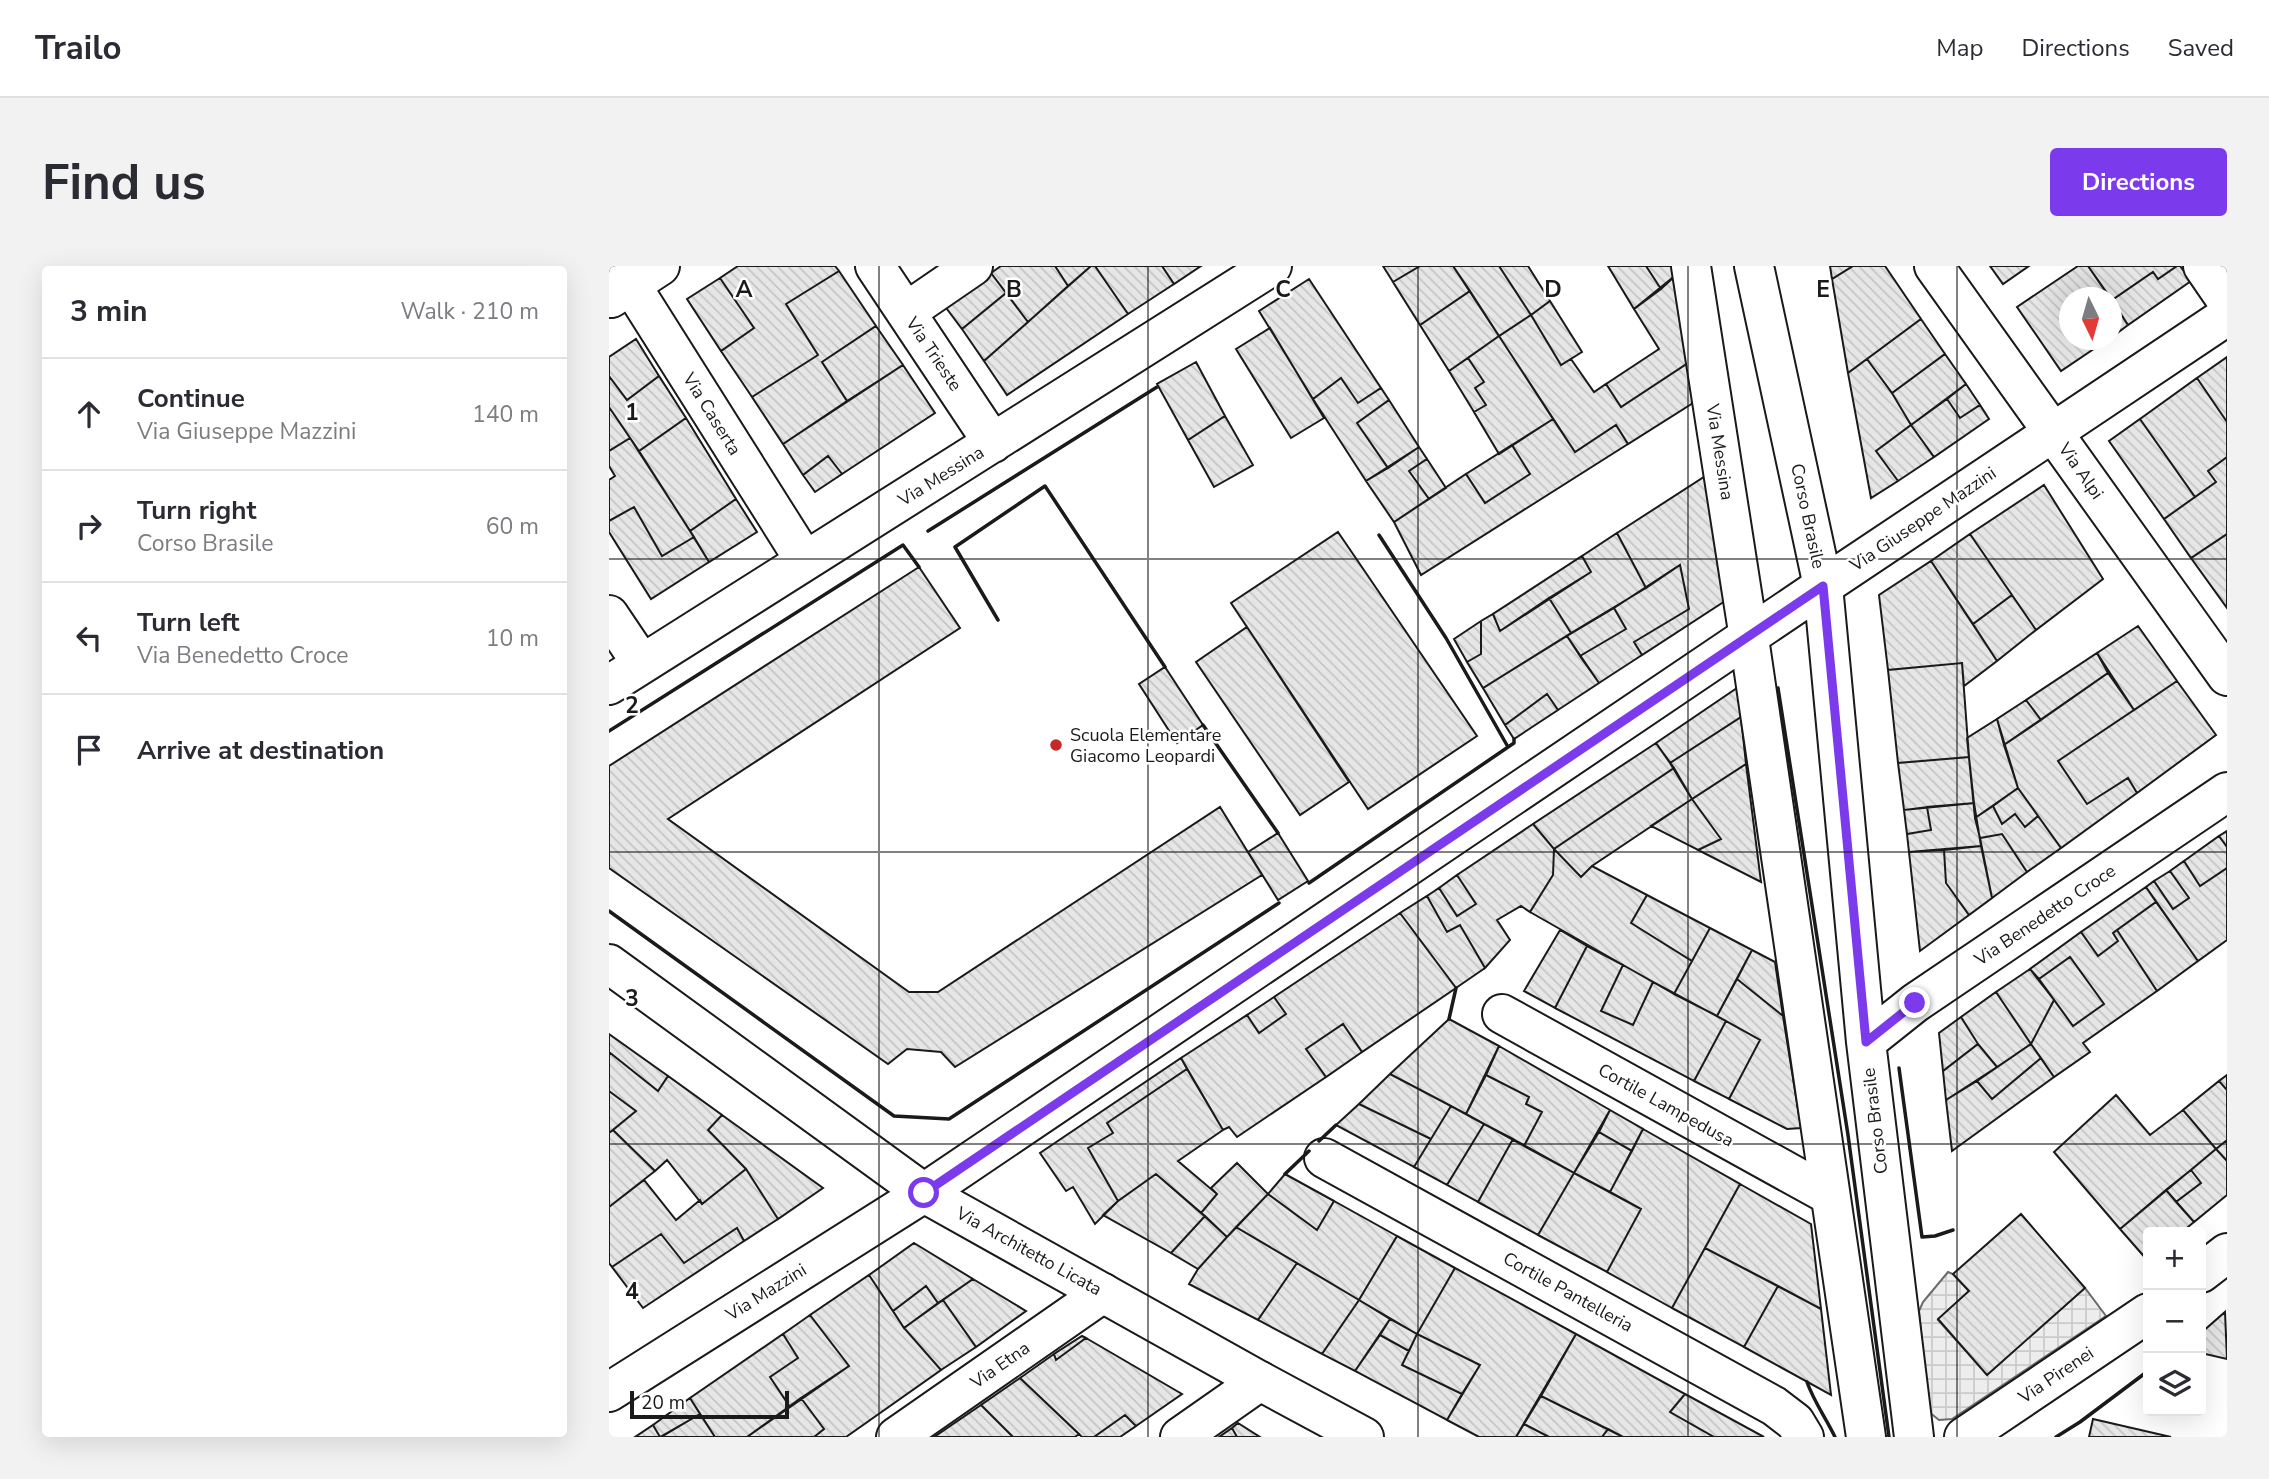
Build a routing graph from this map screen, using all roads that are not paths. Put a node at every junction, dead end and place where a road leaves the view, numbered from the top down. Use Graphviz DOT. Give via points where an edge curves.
graph roads {
  1 [pos="875,266"];
  2 [pos="973,266"];
  3 [pos="1272,266"];
  4 [pos="1691,266"];
  5 [pos="1754,266"];
  6 [pos="1934,266"];
  7 [pos="2203,266"];
  8 [pos="629,279"];
  9 [pos="2227,301"];
  10 [pos="906,312"];
  11 [pos="2227,316"];
  12 [pos="2053,432"];
  13 [pos="993,443"];
  14 [pos="805,561"];
  15 [pos="1823,586"];
  16 [pos="609,615"];
  17 [pos="1749,638"];
  18 [pos="642,664"];
  19 [pos="2227,676"];
  20 [pos="609,685"];
  21 [pos="2227,792"];
  22 [pos="609,964"];
  23 [pos="1502,1014"];
  24 [pos="1866,1042"];
  25 [pos="1324,1157"];
  26 [pos="924,1193"];
  27 [pos="1829,1195"];
  28 [pos="2227,1253"];
  29 [pos="2206,1269"];
  30 [pos="1103,1293"];
  31 [pos="2143,1316"];
  32 [pos="1260,1381"];
  33 [pos="609,1392"];
  34 [pos="896,1437"];
  35 [pos="1180,1437"];
  36 [pos="1364,1437"];
  37 [pos="1804,1437"];
  38 [pos="1866,1437"];
  39 [pos="1913,1437"];
  40 [pos="1964,1437"];
  1 -- 10 [label="street, Via Trieste"];
  2 -- 10 [label="street"];
  3 -- 13 [label="street, Via Messina"];
  4 -- 17 [label="street, Via Messina"];
  5 -- 15 [label="street, Corso Brasile"];
  6 -- 12 [label="street, Via Alpi"];
  7 -- 9 [label="street"];
  8 -- 14 [label="street, Via Caserta"];
  10 -- 13 [label="street, Via Trieste"];
  11 -- 12 [label="street, Via Giuseppe Mazzini"];
  12 -- 15 [label="street, Via Giuseppe Mazzini"];
  12 -- 19 [label="street, Via Alpi"];
  13 -- 14 [label="street, Via Messina"];
  14 -- 18 [label="street, Via Messina"];
  15 -- 17 [label="street, Via Giuseppe Mazzini"];
  15 -- 24 [label="street, Corso Brasile"];
  16 -- 18 [label="street"];
  17 -- 26 [label="street, Via Giuseppe Mazzini"];
  17 -- 27 [label="street"];
  18 -- 20 [label="street, Via Messina"];
  21 -- 24 [label="street, Via Benedetto Croce" via="1915,1003"];
  22 -- 26 [label="street, Via Architetto Licata"];
  23 -- 27 [label="street, Cortile Lampedusa"];
  24 -- 39 [label="street, Corso Brasile"];
  25 -- 37 [label="street, Cortile Pantelleria" via="1774,1406 1795,1422"];
  26 -- 30 [label="street, Via Architetto Licata"];
  26 -- 33 [label="street, Via Mazzini"];
  27 -- 38 [label="street"];
  28 -- 29 [label="street"];
  30 -- 32 [label="street, Via Architetto Licata"];
  30 -- 34 [label="street, Via Etna"];
  31 -- 40 [label="street, Via Pirenei"];
  32 -- 35 [label="street"];
  32 -- 36 [label="street, Via Architetto Licata"];
}
